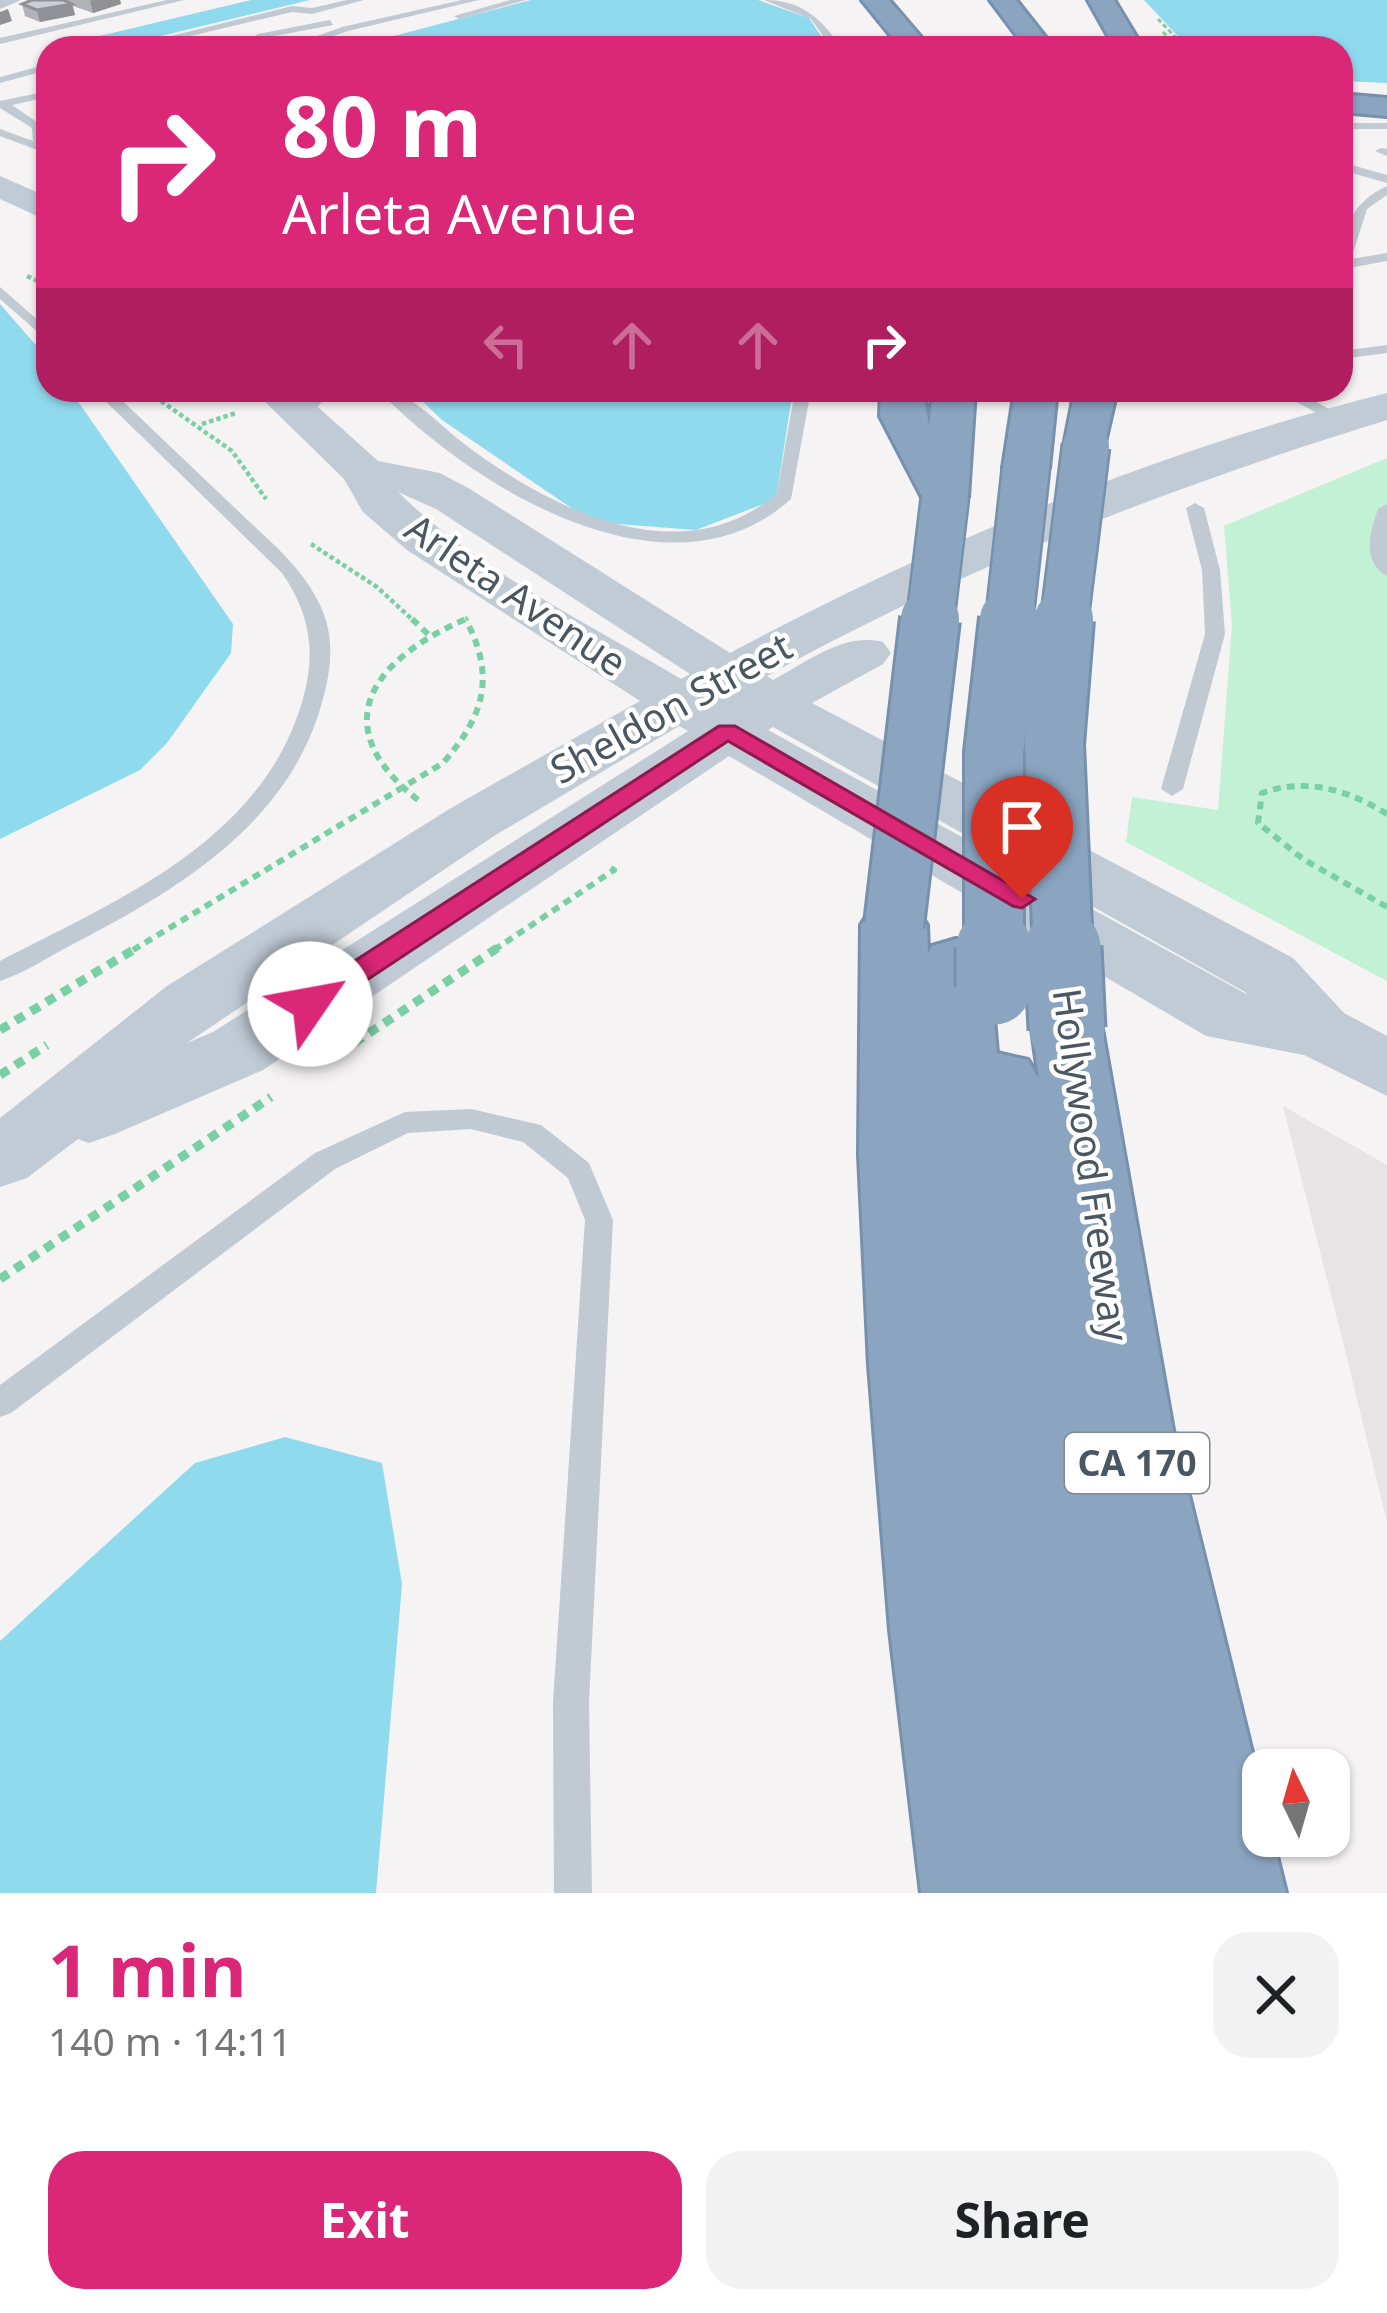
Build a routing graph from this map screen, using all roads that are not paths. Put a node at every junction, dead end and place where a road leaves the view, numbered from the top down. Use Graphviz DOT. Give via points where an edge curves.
graph roads {
  1 [pos="179,0"];
  2 [pos="359,0"];
  3 [pos="447,0"];
  4 [pos="474,0"];
  5 [pos="521,0"];
  6 [pos="769,0"];
  7 [pos="808,0"];
  8 [pos="874,0"];
  9 [pos="978,0"];
  10 [pos="1003,0"];
  11 [pos="1101,0"];
  12 [pos="414,14"];
  13 [pos="815,18"];
  14 [pos="345,29"];
  15 [pos="393,34"];
  16 [pos="178,36"];
  17 [pos="261,36"];
  18 [pos="324,36"];
  19 [pos="828,36"];
  20 [pos="906,36"];
  21 [pos="1004,36"];
  22 [pos="1031,36"];
  23 [pos="1122,36"];
  24 [pos="0,40"];
  25 [pos="36,70"];
  26 [pos="0,80"];
  27 [pos="36,97"];
  28 [pos="2,105"];
  29 [pos="1353,105"];
  30 [pos="1387,106"];
  31 [pos="36,124"];
  32 [pos="1353,126"];
  33 [pos="1387,126"];
  34 [pos="0,132"];
  35 [pos="36,146"];
  36 [pos="1353,169"];
  37 [pos="1387,179"];
  38 [pos="0,186"];
  39 [pos="1387,190"];
  40 [pos="36,205"];
  41 [pos="1353,232"];
  42 [pos="1387,256"];
  43 [pos="1353,264"];
  44 [pos="1353,270"];
  45 [pos="1380,276"];
  46 [pos="0,291"];
  47 [pos="36,326"];
  48 [pos="1387,349"];
  49 [pos="1353,353"];
  50 [pos="114,402"];
  51 [pos="303,402"];
  52 [pos="402,402"];
  53 [pos="800,402"];
  54 [pos="902,402"];
  55 [pos="958,402"];
  56 [pos="994,402"];
  57 [pos="1029,402"];
  58 [pos="1114,402"];
  59 [pos="1325,402"];
  60 [pos="1371,415"];
  61 [pos="1090,421"];
  62 [pos="985,484"];
  63 [pos="1195,508"];
  64 [pos="1387,508"];
  65 [pos="1387,571"];
  66 [pos="725,702"];
  67 [pos="1172,789"];
  68 [pos="948,958"];
  69 [pos="0,972"];
  70 [pos="1387,1069"];
  71 [pos="12,1149"];
  72 [pos="0,1402"];
  73 [pos="573,1893"];
  74 [pos="974,1893"];
  75 [pos="1067,1893"];
  76 [pos="1131,1893"];
  77 [pos="1233,1893"];
  1 -- 24 [label="lane"];
  2 -- 16 [label="lane"];
  3 -- 12 [label="lane"];
  4 -- 12 [label="lane"];
  5 -- 15 [label="lane"];
  6 -- 13 [label="lane"];
  7 -- 13 [label="lane" via="824,16"];
  8 -- 20 [label="highway"];
  9 -- 21 [label="highway"];
  10 -- 22 [label="highway"];
  11 -- 23 [label="highway"];
  12 -- 14 [label="lane"];
  13 -- 19 [label="lane"];
  14 -- 17 [label="lane" via="343,22"];
  14 -- 18 [label="lane"];
  25 -- 26 [label="lane"];
  27 -- 28 [label="lane"];
  28 -- 31 [label="lane"];
  29 -- 30 [label="highway"];
  32 -- 33 [label="lane"];
  34 -- 35 [label="lane"];
  36 -- 37 [label="lane"];
  38 -- 40 [label="main road"];
  39 -- 41 [label="lane" via="1361,207"];
  42 -- 43 [label="lane"];
  44 -- 45 [label="lane"];
  46 -- 47 [label="lane"];
  48 -- 49 [label="lane"];
  50 -- 69 [label="lane" via="288,569 320,628 318,673 277,776 236,829 169,877"];
  51 -- 66 [label="main road, Arleta Avenue" via="363,472 424,483"];
  52 -- 53 [label="lane" via="555,513 605,532 657,536 717,531 785,495"];
  54 -- 62 [label="highway" via="902,416"];
  55 -- 62 [label="highway"];
  56 -- 62 [label="highway"];
  57 -- 62 [label="highway"];
  58 -- 61 [label="highway"];
  59 -- 60 [label="lane"];
  60 -- 63 [label="main road, Sheldon Street"];
  60 -- 66 [label="main road, Sheldon Street" via="1160,475"];
  61 -- 77 [label="highway, Hollywood Freeway / CA 170, bridge" via="1067,572 1054,745 1067,1029 1130,1430"];
  62 -- 68 [label="highway, bridge"];
  62 -- 68 [label="highway, bridge" via="994,753"];
  63 -- 66 [label="main road, Sheldon Street" via="864,652"];
  63 -- 67 [label="lane" via="1211,570 1215,634"];
  64 -- 65 [label="lane" via="1376,543"];
  66 -- 70 [label="main road, Arleta Avenue" via="1229,1018 1319,1031"];
  66 -- 71 [label="main road, Sheldon Street" via="238,1051"];
  68 -- 74 [label="highway" via="897,1184 934,1633"];
  68 -- 75 [label="highway" via="982,1366 1012,1597"];
  68 -- 76 [label="highway" via="1028,1313 1078,1632"];
  72 -- 73 [label="lane" via="325,1162 405,1123 471,1119 531,1133 579,1171 599,1220 572,1702"];
}
